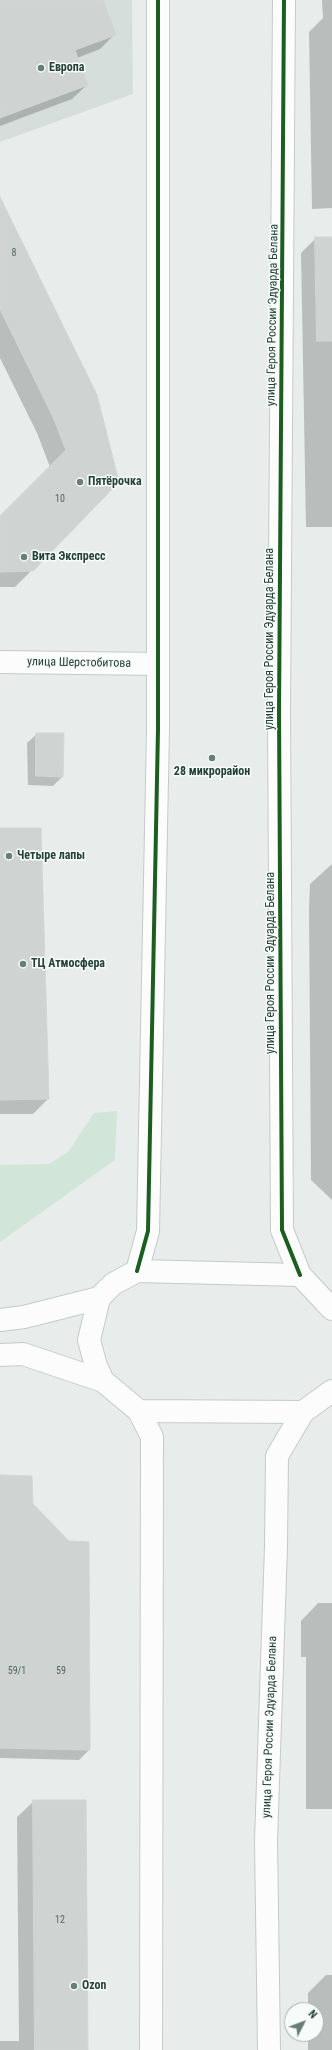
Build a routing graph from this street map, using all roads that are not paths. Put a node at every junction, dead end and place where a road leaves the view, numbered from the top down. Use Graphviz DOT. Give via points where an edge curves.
graph roads {
  1 [pos="158,0"];
  2 [pos="284,0"];
  3 [pos="0,662"];
  4 [pos="158,664"];
  5 [pos="136,1271"];
  6 [pos="300,1275"];
  7 [pos="99,1298"];
  8 [pos="330,1305"];
  9 [pos="0,1320"];
  10 [pos="0,1355"];
  11 [pos="103,1381"];
  12 [pos="332,1391"];
  13 [pos="140,1411"];
  14 [pos="303,1412"];
  15 [pos="151,2050"];
  16 [pos="269,2050"];
  1 -- 4 [label="street"];
  2 -- 6 [label="street, улица Героя России Эдуарда Белана" via="279,711 282,1230"];
  3 -- 4 [label="street, улица Шерстобитова"];
  4 -- 5 [label="street" via="148,1231"];
  5 -- 6 [label="street"];
  5 -- 7 [label="street" via="113,1284"];
  6 -- 8 [label="street"];
  7 -- 9 [label="street" via="24,1317"];
  7 -- 11 [label="street" via="89,1340"];
  10 -- 11 [label="street" via="23,1354"];
  11 -- 13 [label="street"];
  12 -- 14 [label="street"];
  13 -- 14 [label="street"];
  13 -- 15 [label="street" via="152,1437"];
  14 -- 16 [label="street, улица Героя России Эдуарда Белана" via="277,1456 266,1841"];
}
